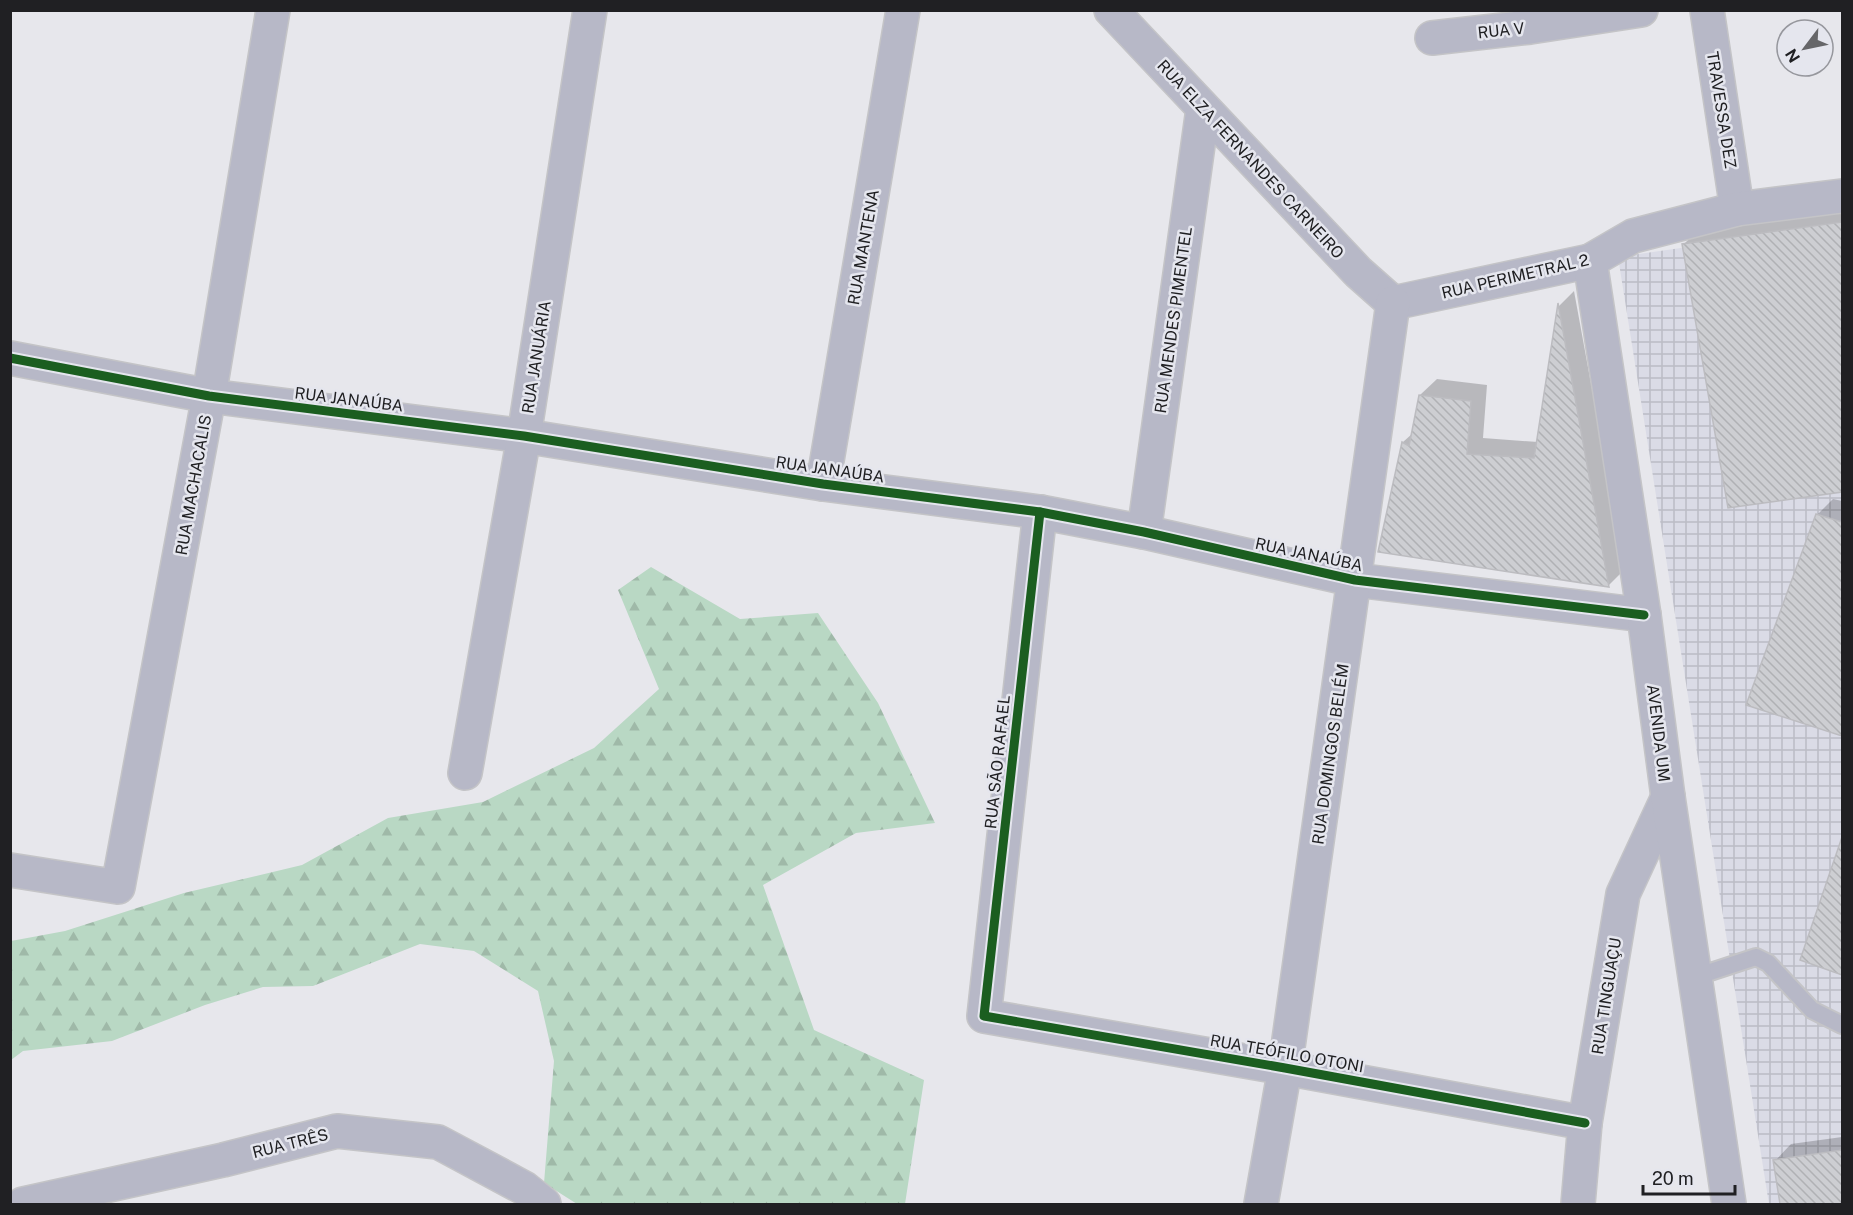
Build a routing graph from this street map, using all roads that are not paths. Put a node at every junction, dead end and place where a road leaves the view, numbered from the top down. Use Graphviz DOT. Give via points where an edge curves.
graph roads {
  1 [pos="273,10"];
  2 [pos="590,10"];
  3 [pos="903,10"];
  4 [pos="1112,10"];
  5 [pos="1641,10"];
  6 [pos="1707,10"];
  7 [pos="1529,19"];
  8 [pos="1432,38"];
  9 [pos="1203,109"];
  10 [pos="1842,196"];
  11 [pos="1737,209"];
  12 [pos="1590,261"];
  13 [pos="1393,303"];
  14 [pos="10,358"];
  15 [pos="209,396"];
  16 [pos="524,436"];
  17 [pos="823,484"];
  18 [pos="1040,512"];
  19 [pos="1144,532"];
  20 [pos="1355,580"];
  21 [pos="1644,615"];
  22 [pos="465,772"];
  23 [pos="1668,797"];
  24 [pos="10,870"];
  25 [pos="1695,977"];
  26 [pos="984,1016"];
  27 [pos="1842,1025"];
  28 [pos="1285,1068"];
  29 [pos="1585,1123"];
  30 [pos="23,1204"];
  31 [pos="544,1204"];
  32 [pos="1261,1204"];
  33 [pos="1578,1204"];
  34 [pos="1729,1204"];
  1 -- 15 [label="street, RUA MACHACALIS"];
  2 -- 16 [label="street, RUA JANUÁRIA"];
  3 -- 17 [label="street, RUA MANTENA"];
  4 -- 9 [label="street, RUA ELZA FERNANDES CARNEIRO"];
  5 -- 7 [label="street, RUA V"];
  6 -- 11 [label="street, TRAVESSA DEZ"];
  7 -- 8 [label="street, RUA V"];
  9 -- 13 [label="street, RUA ELZA FERNANDES CARNEIRO" via="1358,272"];
  9 -- 19 [label="street, RUA MENDES PIMENTEL"];
  10 -- 11 [label="street, RUA PERIMETRAL 2"];
  11 -- 12 [label="street, RUA PERIMETRAL 2" via="1633,236"];
  12 -- 13 [label="street, RUA PERIMETRAL 2"];
  12 -- 21 [label="street, AVENIDA UM"];
  13 -- 20 [label="street, RUA DOMINGOS BELÉM"];
  14 -- 15 [label="street, RUA JANAÚBA"];
  15 -- 16 [label="street, RUA JANAÚBA"];
  15 -- 24 [label="street, RUA MACHACALIS" via="118,887"];
  16 -- 17 [label="street, RUA JANAÚBA"];
  16 -- 22 [label="street, RUA JANUÁRIA"];
  17 -- 18 [label="street, RUA JANAÚBA"];
  18 -- 19 [label="street, RUA JANAÚBA"];
  18 -- 26 [label="street, RUA SÃO RAFAEL"];
  19 -- 20 [label="street, RUA JANAÚBA"];
  20 -- 21 [label="street, RUA JANAÚBA"];
  20 -- 28 [label="street, RUA DOMINGOS BELÉM"];
  21 -- 23 [label="street, AVENIDA UM"];
  23 -- 25 [label="street, AVENIDA UM"];
  23 -- 29 [label="street, RUA TINGUAÇU" via="1623,894"];
  25 -- 27 [label="lane" via="1756,957 1768,963 1812,1010"];
  25 -- 34 [label="street, AVENIDA UM"];
  26 -- 28 [label="street, RUA TEÓFILO OTONI"];
  28 -- 29 [label="street, RUA TEÓFILO OTONI"];
  28 -- 32 [label="street, RUA DOMINGOS BELÉM"];
  29 -- 33 [label="street, RUA TINGUAÇU"];
  30 -- 31 [label="street, RUA TRÊS" via="337,1131 438,1142 524,1188"];
}
